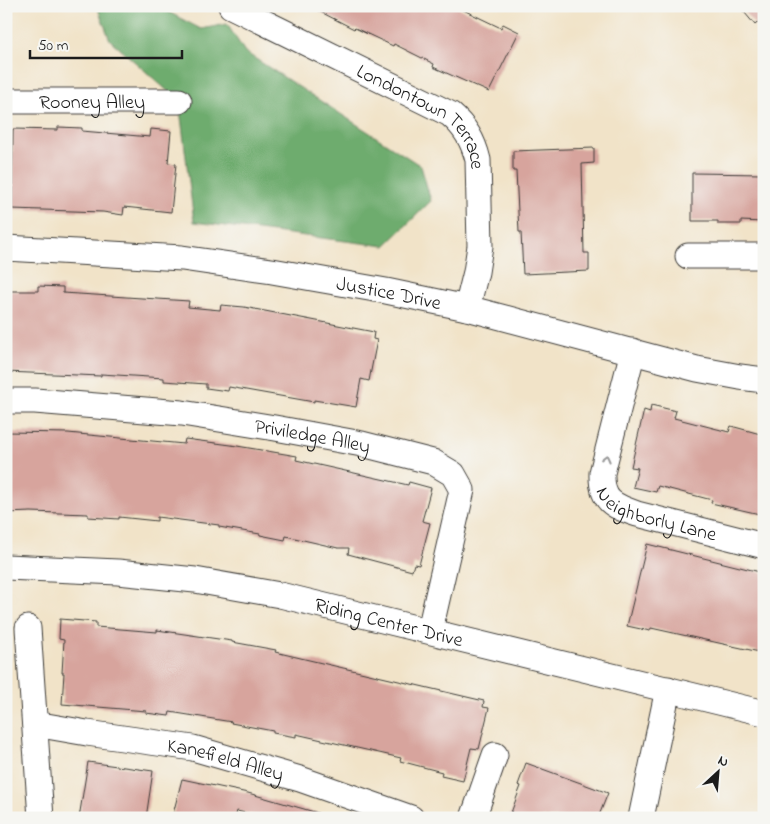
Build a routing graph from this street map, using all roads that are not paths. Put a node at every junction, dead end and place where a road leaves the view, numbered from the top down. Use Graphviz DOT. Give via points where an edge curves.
graph roads {
  1 [pos="232,6"];
  2 [pos="6,101"];
  3 [pos="179,101"];
  4 [pos="6,248"];
  5 [pos="688,256"];
  6 [pos="764,256"];
  7 [pos="467,308"];
  8 [pos="633,351"];
  9 [pos="764,380"];
  10 [pos="6,401"];
  11 [pos="764,546"];
  12 [pos="6,567"];
  13 [pos="28,628"];
  14 [pos="430,630"];
  15 [pos="668,689"];
  16 [pos="764,713"];
  17 [pos="35,724"];
  18 [pos="495,755"];
  19 [pos="42,818"];
  20 [pos="410,818"];
  21 [pos="473,818"];
  22 [pos="641,818"];
  1 -- 7 [label="street, Londontown Terrace" via="450,114 464,128 478,160 480,228 478,258"];
  2 -- 3 [label="street, Rooney Alley"];
  4 -- 7 [label="street, Justice Drive" via="182,258 272,271"];
  5 -- 6 [label="street"];
  7 -- 8 [label="street, Justice Drive"];
  8 -- 9 [label="street, Justice Drive" via="697,369"];
  11 -- 8 [label="street, Neighborly Lane, one-way" via="637,514 618,508 608,498 602,486 602,473"];
  10 -- 14 [label="street, Priviledge Alley" via="182,413 362,444 433,462 453,474 462,490"];
  12 -- 14 [label="street, Riding Center Drive" via="118,572 195,580 280,595"];
  13 -- 17 [label="street"];
  14 -- 15 [label="street, Riding Center Drive"];
  15 -- 16 [label="street, Riding Center Drive"];
  15 -- 22 [label="street"];
  17 -- 19 [label="street"];
  17 -- 20 [label="street, Kanefield Alley" via="193,748 300,779"];
  18 -- 21 [label="street"];
}
